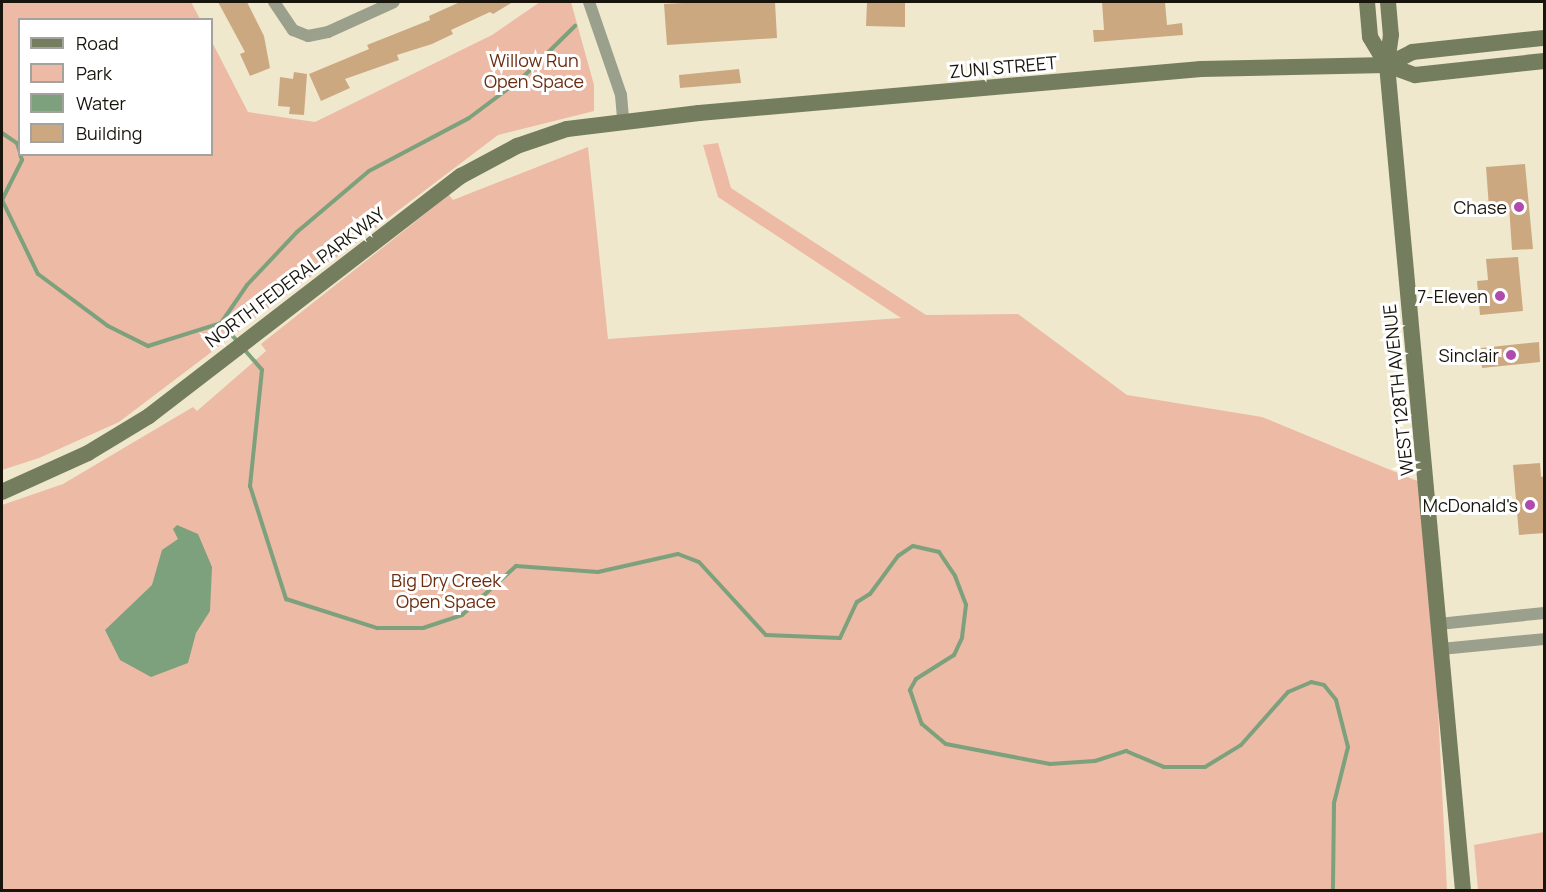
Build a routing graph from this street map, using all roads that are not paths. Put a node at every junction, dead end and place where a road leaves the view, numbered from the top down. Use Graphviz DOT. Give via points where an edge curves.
graph roads {
  1 [pos="274,2"];
  2 [pos="394,2"];
  3 [pos="589,2"];
  4 [pos="1367,2"];
  5 [pos="1388,2"];
  6 [pos="1545,38"];
  7 [pos="1545,61"];
  8 [pos="1387,65"];
  9 [pos="623,120"];
  10 [pos="2,492"];
  11 [pos="1545,613"];
  12 [pos="1439,624"];
  13 [pos="1545,639"];
  14 [pos="1441,649"];
  15 [pos="1462,891"];
  1 -- 2 [label="street" via="293,30 308,36 328,32"];
  3 -- 9 [label="street" via="621,95"];
  4 -- 8 [label="main road" via="1370,37"];
  5 -- 8 [label="main road" via="1391,35"];
  6 -- 8 [label="main road, ZUNI STREET" via="1412,52"];
  7 -- 8 [label="main road, ZUNI STREET" via="1415,75"];
  8 -- 9 [label="main road, ZUNI STREET" via="1201,69"];
  8 -- 12 [label="main road, WEST 128TH AVENUE"];
  9 -- 10 [label="main road, NORTH FEDERAL PARKWAY" via="567,129 490,159 434,195 149,416 88,453"];
  11 -- 12 [label="street"];
  12 -- 14 [label="main road, WEST 128TH AVENUE"];
  13 -- 14 [label="street"];
  14 -- 15 [label="main road, WEST 128TH AVENUE"];
}
